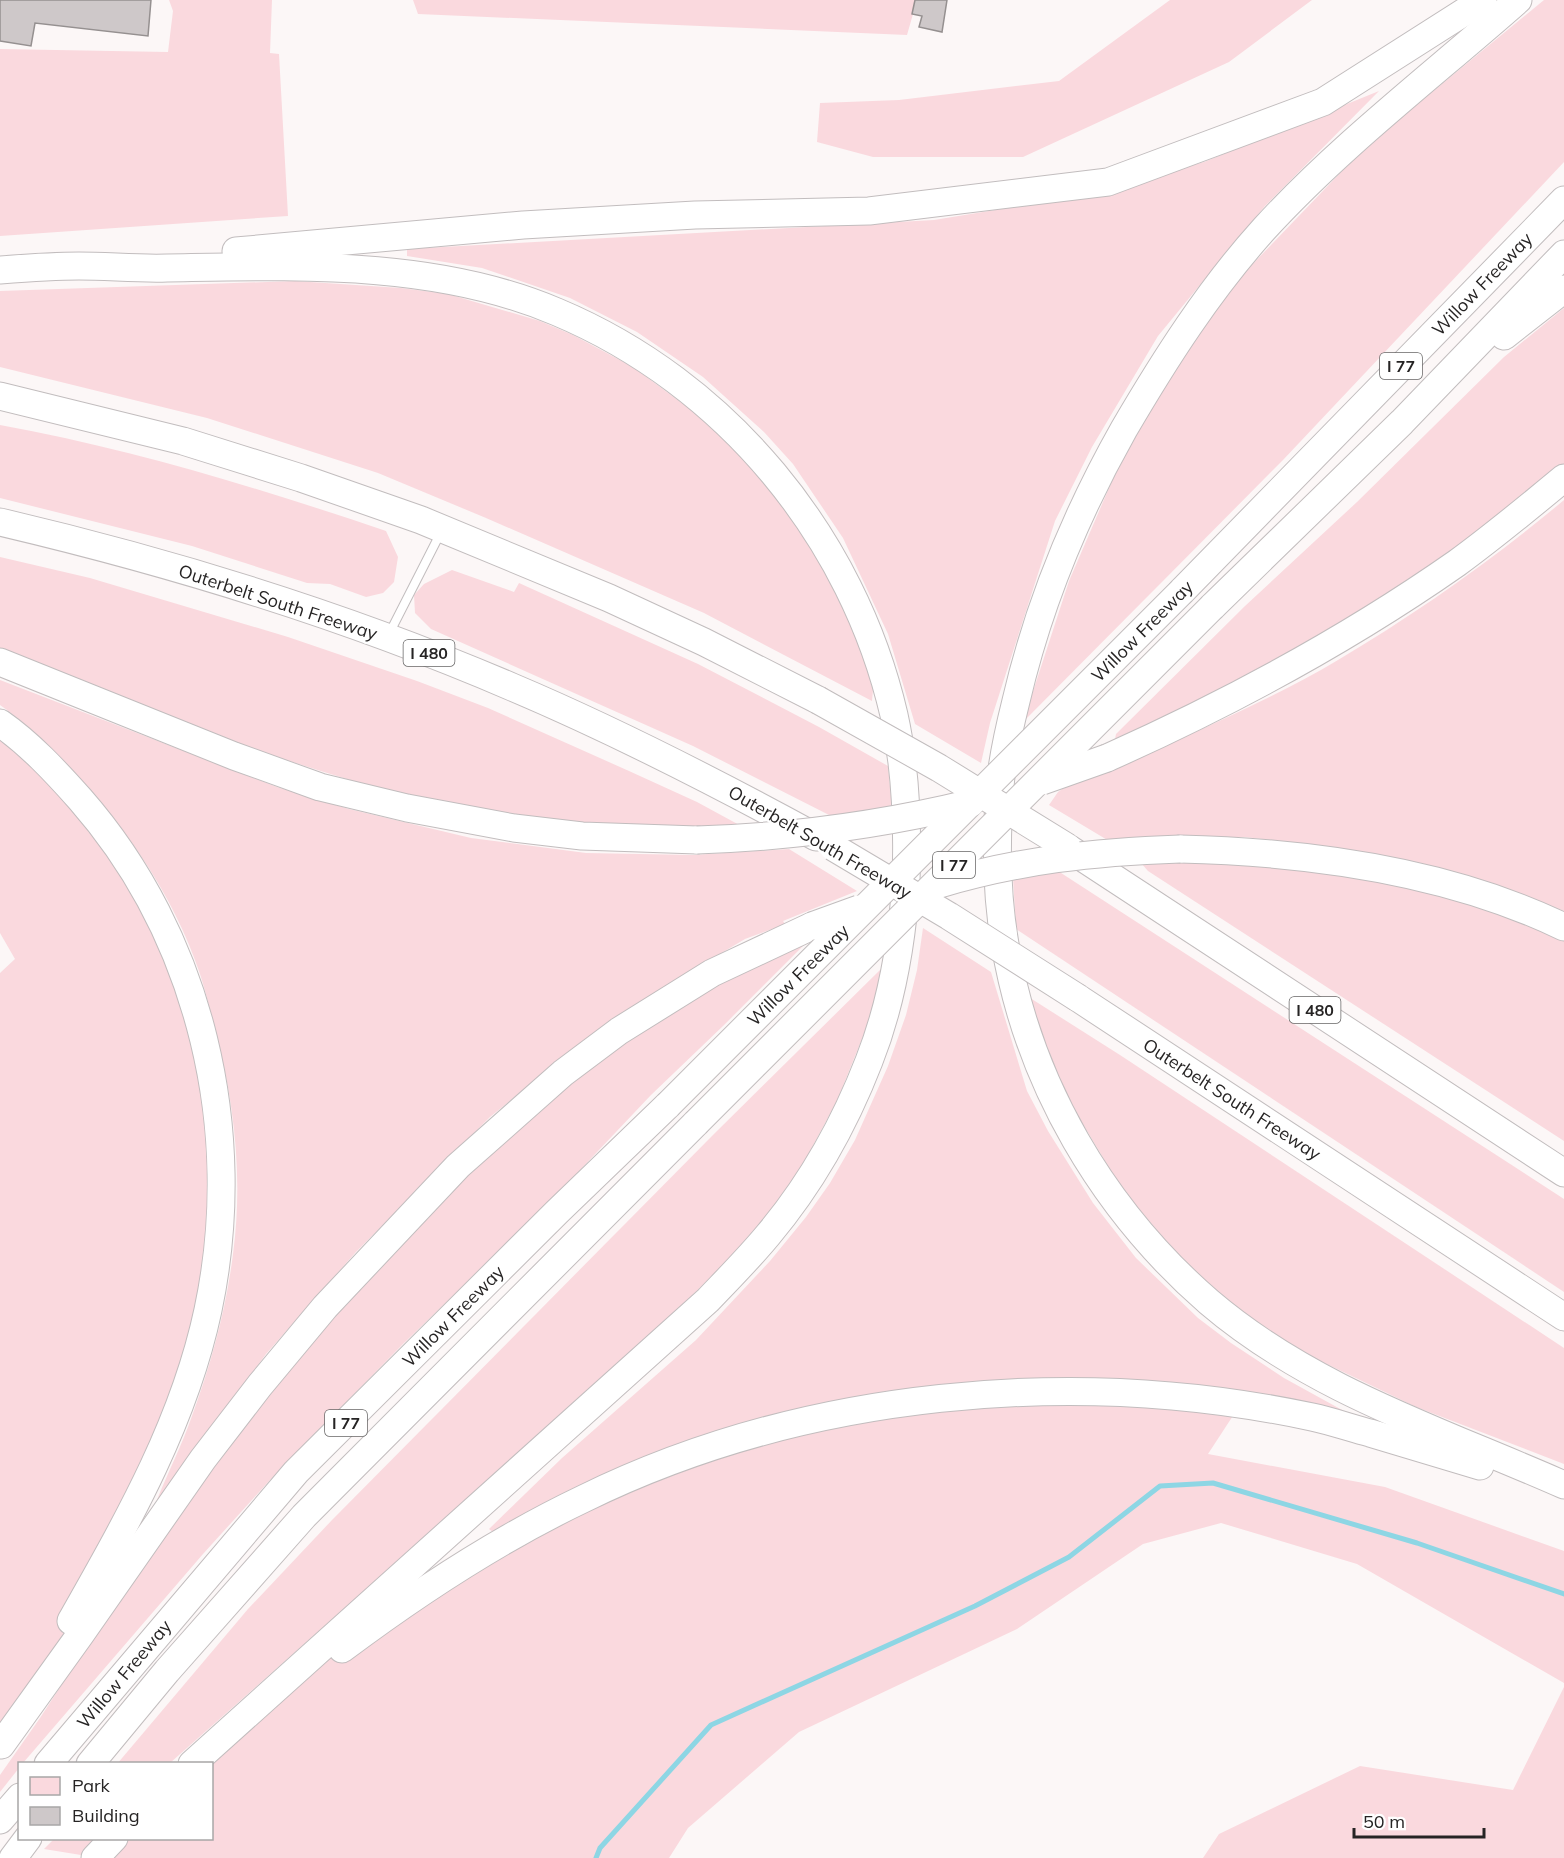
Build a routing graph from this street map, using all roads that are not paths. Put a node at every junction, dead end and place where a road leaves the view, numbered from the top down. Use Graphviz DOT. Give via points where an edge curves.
graph roads {
  1 [pos="1483,0"];
  2 [pos="1518,0"];
  3 [pos="1564,200"];
  4 [pos="1564,254"];
  5 [pos="76,266"];
  6 [pos="0,270"];
  7 [pos="1564,290"];
  8 [pos="0,396"];
  9 [pos="0,408"];
  10 [pos="1402,422"];
  11 [pos="183,441"];
  12 [pos="1564,478"];
  13 [pos="0,522"];
  14 [pos="442,530"];
  15 [pos="387,638"];
  16 [pos="0,662"];
  17 [pos="0,723"];
  18 [pos="1564,927"];
  19 [pos="1564,1173"];
  20 [pos="1564,1317"];
  21 [pos="1564,1487"];
  22 [pos="232,1730"];
  23 [pos="0,1746"];
  24 [pos="50,1762"];
  25 [pos="92,1762"];
  26 [pos="194,1762"];
  27 [pos="18,1799"];
  28 [pos="0,1820"];
  1 -- 5 [label="highway" via="1323,102 1108,182 869,211 695,215 523,225"];
  2 -- 21 [label="highway" via="1330,163 1265,229 1196,315 1155,376 1107,459 1074,528 1023,672 1000,783 999,885 1004,943 1036,1058 1089,1164 1167,1263 1220,1310 1302,1367 1354,1395"];
  3 -- 24 [label="highway, Willow Freeway / I 77, bridge" via="1182,591 296,1472"];
  4 -- 10 [label="highway, Willow Freeway / I 77"];
  5 -- 6 [label="highway"];
  5 -- 22 [label="highway" via="288,267 432,277 494,291 556,312 617,341 701,399 754,448 801,507 859,609 879,662 895,718 905,789 903,923 886,1011 848,1110 824,1155 770,1233 708,1300"];
  7 -- 10 [label="highway"];
  8 -- 11 [label="highway, I 480"];
  9 -- 11 [label="highway"];
  10 -- 25 [label="highway, Willow Freeway / I 77, bridge" via="1212,607 304,1516"];
  11 -- 14 [label="highway, I 480" via="301,478"];
  12 -- 16 [label="highway, bridge" via="1407,597 1342,638 1187,722 1107,758 979,801 841,829 697,840 582,836 418,811 320,787"];
  13 -- 15 [label="highway, Outerbelt South Freeway / I 480" via="157,561"];
  14 -- 15 [label="lane"];
  14 -- 19 [label="highway, I 480, bridge" via="609,598 704,642 939,768 1067,847"];
  15 -- 20 [label="highway, Outerbelt South Freeway / I 480, bridge" via="611,731 833,847 1078,998"];
  17 -- 23 [label="highway" via="59,775 89,810 115,843 167,932 203,1034 217,1101 222,1164 218,1253 208,1311 168,1435 130,1518"];
  18 -- 23 [label="highway, bridge" via="1496,900 1441,884 1296,855 1243,850 1109,852 981,871 890,898 812,926 712,973 619,1031 563,1073 458,1166 325,1307 203,1459"];
  21 -- 22 [label="highway" via="1313,1417 1218,1402 1114,1392 1052,1391 896,1404 754,1435 638,1474 585,1498 528,1527 420,1593"];
  22 -- 26 [label="highway"];
  27 -- 28 [label="highway"];
}
